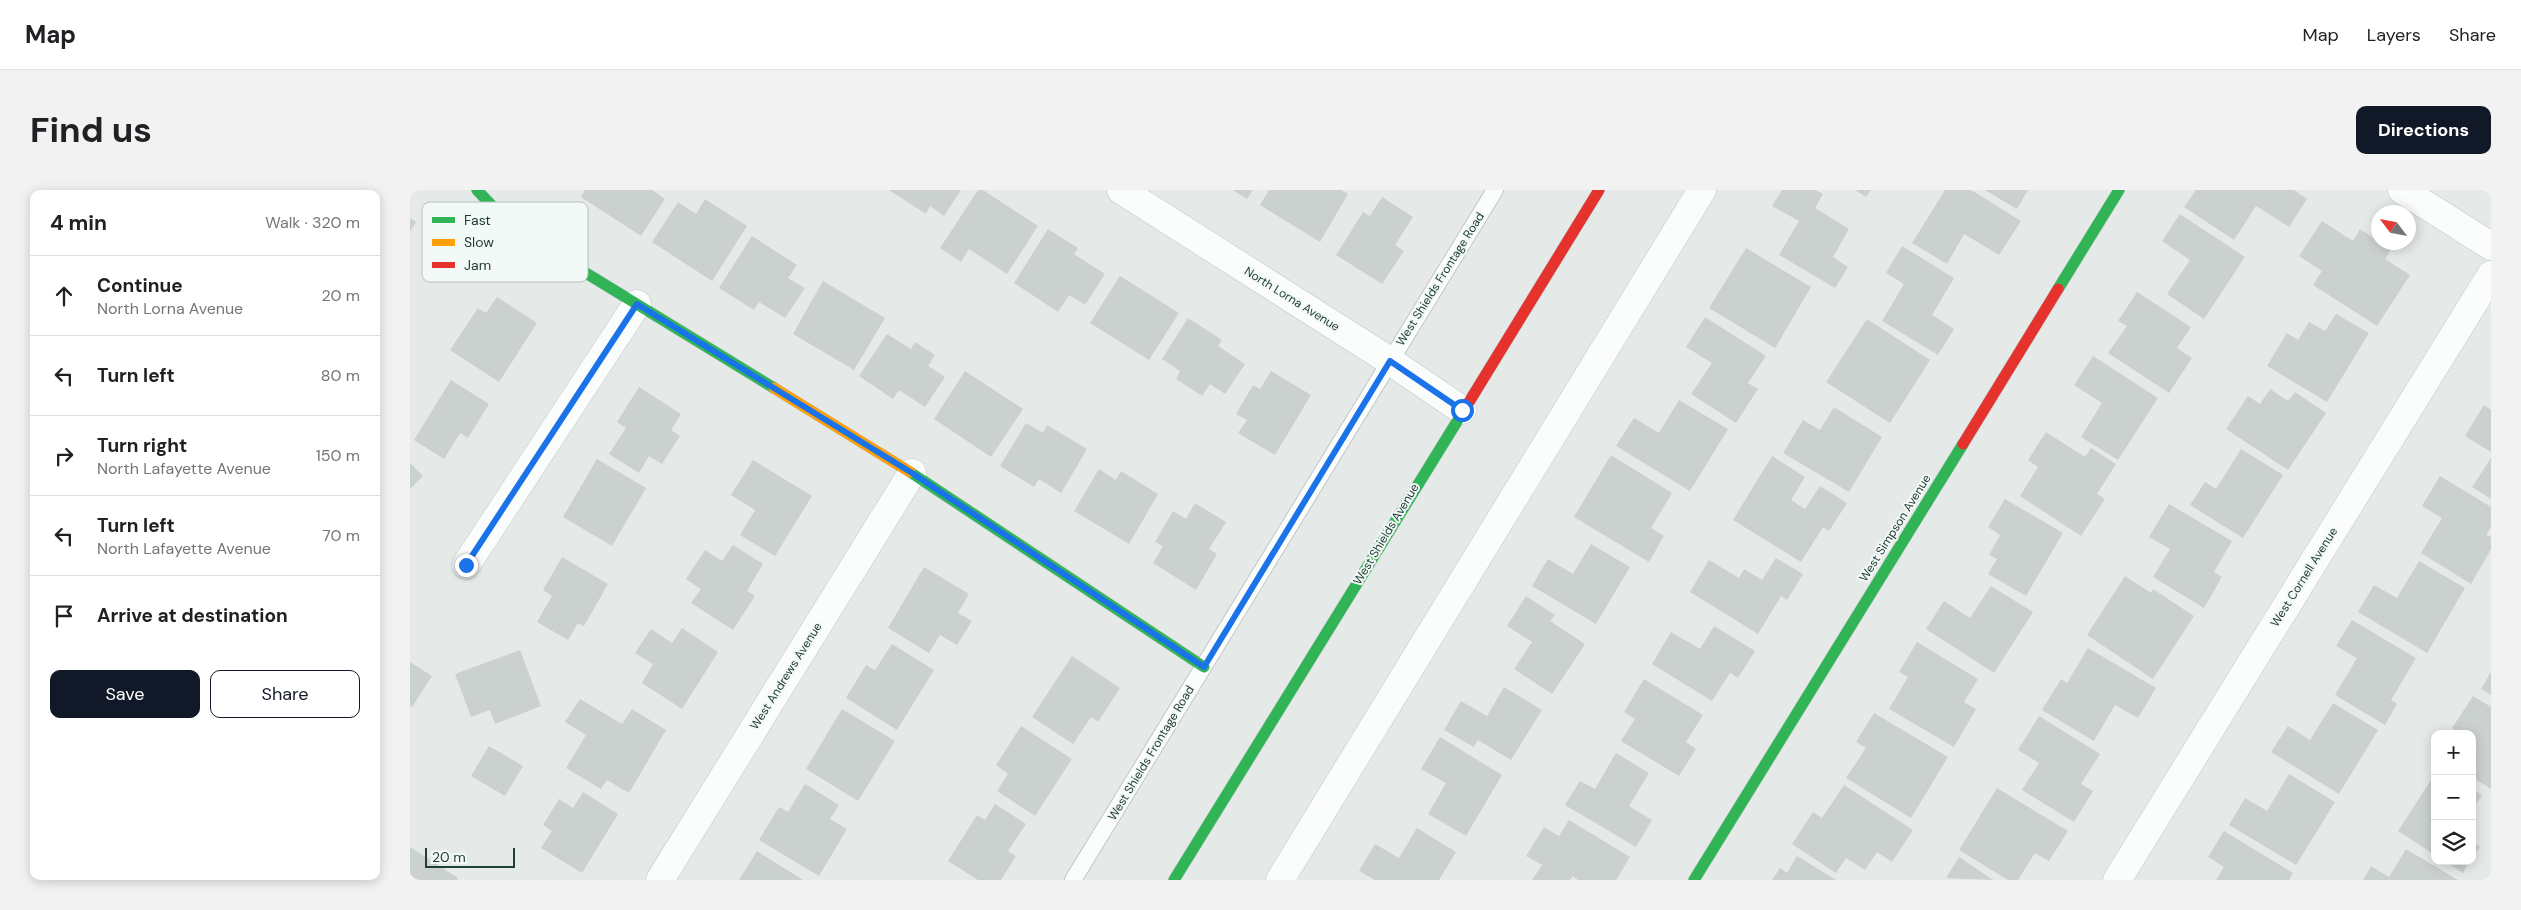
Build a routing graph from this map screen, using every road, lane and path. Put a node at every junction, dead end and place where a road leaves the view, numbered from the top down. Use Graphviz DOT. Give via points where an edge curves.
graph roads {
  1 [pos="477,190"];
  2 [pos="1121,190"];
  3 [pos="1495,190"];
  4 [pos="1599,190"];
  5 [pos="1702,190"];
  6 [pos="2119,190"];
  7 [pos="2402,190"];
  8 [pos="488,202"];
  9 [pos="2491,246"];
  10 [pos="588,274"];
  11 [pos="2491,275"];
  12 [pos="637,304"];
  13 [pos="1390,361"];
  14 [pos="1462,410"];
  15 [pos="912,473"];
  16 [pos="466,565"];
  17 [pos="1204,667"];
  18 [pos="660,880"];
  19 [pos="1074,880"];
  20 [pos="1174,880"];
  21 [pos="1280,880"];
  22 [pos="1694,880"];
  23 [pos="2117,880"];
  1 -- 8 [label="street"];
  2 -- 13 [label="street, North Lorna Avenue"];
  3 -- 13 [label="lane, West Shields Frontage Road"];
  4 -- 14 [label="street, West Shields Avenue"];
  5 -- 21 [label="street"];
  6 -- 22 [label="street, West Simpson Avenue"];
  7 -- 9 [label="street"];
  10 -- 12 [label="street"];
  11 -- 23 [label="street, West Cornell Avenue"];
  12 -- 15 [label="street"];
  12 -- 16 [label="street"];
  13 -- 14 [label="street, North Lorna Avenue"];
  13 -- 17 [label="lane, West Shields Frontage Road"];
  14 -- 20 [label="street, West Shields Avenue"];
  15 -- 17 [label="street"];
  15 -- 18 [label="street, West Andrews Avenue"];
  17 -- 19 [label="lane, West Shields Frontage Road"];
}
